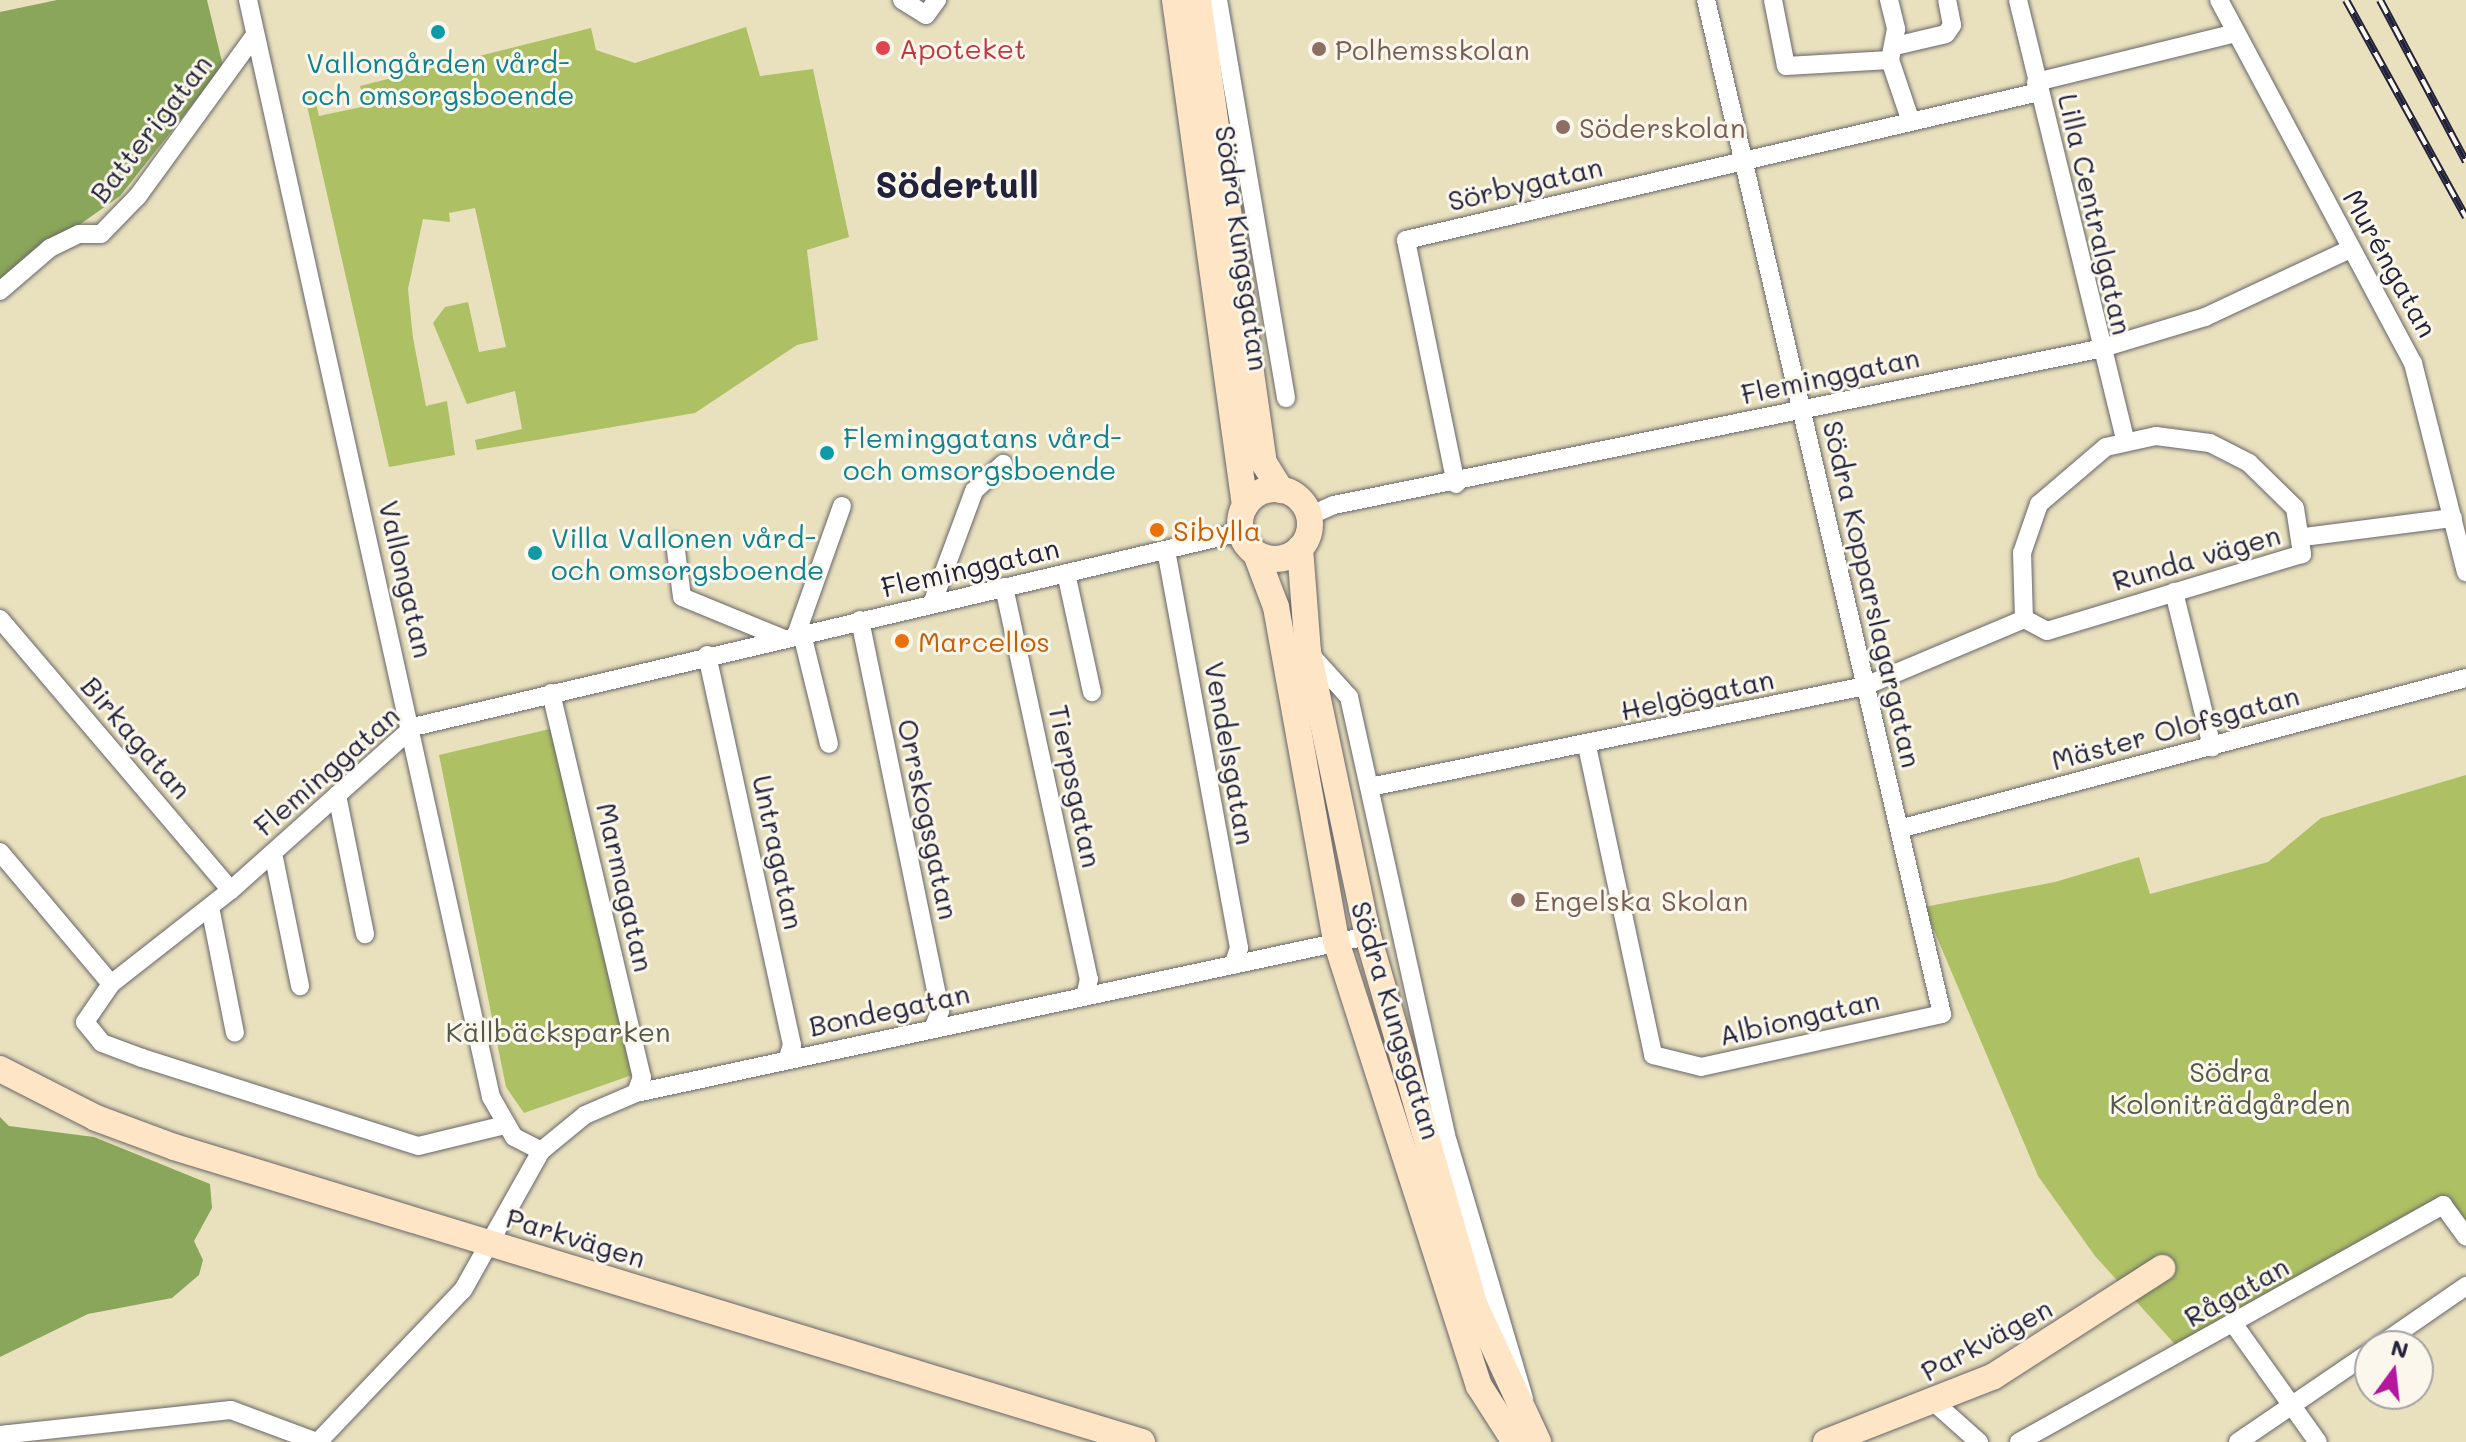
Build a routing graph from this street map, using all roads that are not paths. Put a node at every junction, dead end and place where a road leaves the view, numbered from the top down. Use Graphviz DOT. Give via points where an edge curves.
graph roads {
  1 [pos="248,0"];
  2 [pos="902,0"];
  3 [pos="937,0"];
  4 [pos="1175,0"];
  5 [pos="1198,0"];
  6 [pos="1218,0"];
  7 [pos="1706,0"];
  8 [pos="1773,0"];
  9 [pos="1889,0"];
  10 [pos="1947,0"];
  11 [pos="2018,0"];
  12 [pos="2219,0"];
  13 [pos="2232,34"];
  14 [pos="255,35"];
  15 [pos="1893,53"];
  16 [pos="2038,87"];
  17 [pos="1910,119"];
  18 [pos="1744,162"];
  19 [pos="2350,249"];
  20 [pos="0,291"];
  21 [pos="2099,349"];
  22 [pos="1286,398"];
  23 [pos="1801,408"];
  24 [pos="2125,440"];
  25 [pos="1003,464"];
  26 [pos="1456,484"];
  27 [pos="1281,490"];
  28 [pos="842,506"];
  29 [pos="1245,506"];
  30 [pos="1309,516"];
  31 [pos="2453,518"];
  32 [pos="1241,532"];
  33 [pos="2304,537"];
  34 [pos="675,543"];
  35 [pos="1300,548"];
  36 [pos="1166,550"];
  37 [pos="1256,554"];
  38 [pos="2466,572"];
  39 [pos="1066,573"];
  40 [pos="1004,587"];
  41 [pos="2174,592"];
  42 [pos="932,604"];
  43 [pos="0,619"];
  44 [pos="2024,619"];
  45 [pos="860,620"];
  46 [pos="793,636"];
  47 [pos="1308,652"];
  48 [pos="707,655"];
  49 [pos="2466,678"];
  50 [pos="1865,686"];
  51 [pos="1092,692"];
  52 [pos="551,693"];
  53 [pos="413,727"];
  54 [pos="829,744"];
  55 [pos="1587,746"];
  56 [pos="2212,747"];
  57 [pos="1370,787"];
  58 [pos="337,795"];
  59 [pos="1899,829"];
  60 [pos="0,852"];
  61 [pos="273,853"];
  62 [pos="231,890"];
  63 [pos="210,907"];
  64 [pos="365,934"];
  65 [pos="1368,936"];
  66 [pos="1336,941"];
  67 [pos="1233,965"];
  68 [pos="111,984"];
  69 [pos="300,986"];
  70 [pos="1085,996"];
  71 [pos="1942,1014"];
  72 [pos="934,1027"];
  73 [pos="235,1033"];
  74 [pos="787,1060"];
  75 [pos="0,1069"];
  76 [pos="636,1093"];
  77 [pos="505,1125"];
  78 [pos="541,1151"];
  79 [pos="2466,1237"];
  80 [pos="490,1244"];
  81 [pos="2162,1268"];
  82 [pos="2466,1286"];
  83 [pos="2233,1323"];
  84 [pos="2402,1330"];
  85 [pos="2354,1363"];
  86 [pos="1484,1396"];
  87 [pos="1935,1403"];
  88 [pos="2292,1407"];
  89 [pos="1525,1417"];
  90 [pos="1072,1432"];
  91 [pos="0,1435"];
  92 [pos="317,1442"];
  93 [pos="1142,1442"];
  94 [pos="1489,1442"];
  95 [pos="1515,1442"];
  96 [pos="1538,1442"];
  97 [pos="1826,1442"];
  98 [pos="1979,1442"];
  99 [pos="2019,1442"];
  100 [pos="2238,1442"];
  101 [pos="2318,1442"];
  1 -- 14 [label="street, Vallongatan"];
  2 -- 3 [label="street" via="926,15"];
  4 -- 29 [label="main road, Södra Kungsgatan"];
  5 -- 27 [label="main road, Södra Kungsgatan" via="1264,463"];
  6 -- 22 [label="street, Södra Kungsgatan"];
  7 -- 18 [label="street, Södra Kopparslagargatan"];
  8 -- 15 [label="street" via="1786,66"];
  9 -- 15 [label="street"];
  10 -- 15 [label="street" via="1952,25 1946,34"];
  11 -- 16 [label="street, Lilla Centralgatan"];
  12 -- 13 [label="street, Muréngatan"];
  13 -- 16 [label="street, Sörbygatan"];
  13 -- 19 [label="street, Muréngatan"];
  14 -- 20 [label="street, Batterigatan" via="101,234 79,234 50,248"];
  14 -- 53 [label="street, Vallongatan"];
  15 -- 17 [label="street"];
  16 -- 17 [label="street, Sörbygatan"];
  16 -- 21 [label="street, Lilla Centralgatan"];
  17 -- 18 [label="street, Sörbygatan"];
  18 -- 23 [label="street, Södra Kopparslagargatan"];
  18 -- 26 [label="street, Sörbygatan" via="1406,240"];
  19 -- 21 [label="street, Fleminggatan" via="2205,317"];
  19 -- 31 [label="street, Muréngatan" via="2413,363"];
  21 -- 23 [label="street, Fleminggatan"];
  21 -- 24 [label="street, Lilla Centralgatan"];
  23 -- 26 [label="street, Fleminggatan"];
  23 -- 50 [label="street, Södra Kopparslagargatan"];
  24 -- 33 [label="street, Runda vägen" via="2210,443 2249,463 2295,508"];
  24 -- 44 [label="street, Runda vägen" via="2083,461 2039,504 2022,553"];
  25 -- 42 [label="street" via="974,491"];
  26 -- 30 [label="street, Fleminggatan" via="1334,505"];
  27 -- 29 [label="main road" via="1260,493"];
  27 -- 30 [label="main road, Södra Kungsgatan" via="1299,499"];
  28 -- 46 [label="street"];
  29 -- 32 [label="main road, Södra Kungsgatan"];
  30 -- 35 [label="main road, Södra Kungsgatan"];
  31 -- 33 [label="street"];
  31 -- 38 [label="street, Muréngatan"];
  32 -- 36 [label="street, Fleminggatan"];
  32 -- 37 [label="main road, Södra Kungsgatan"];
  33 -- 41 [label="street, Runda vägen" via="2302,554 2284,564"];
  34 -- 46 [label="street" via="682,597"];
  35 -- 37 [label="main road" via="1283,558"];
  35 -- 47 [label="main road, Södra Kungsgatan"];
  36 -- 39 [label="street, Fleminggatan"];
  36 -- 67 [label="street, Vendelsgatan" via="1239,948"];
  37 -- 66 [label="main road, Södra Kungsgatan" via="1276,607"];
  39 -- 40 [label="street, Fleminggatan"];
  39 -- 51 [label="street"];
  40 -- 42 [label="street, Fleminggatan"];
  40 -- 70 [label="street, Tierpsgatan" via="1089,979"];
  41 -- 44 [label="street, Runda vägen" via="2047,631"];
  41 -- 56 [label="street"];
  42 -- 45 [label="street, Fleminggatan"];
  43 -- 62 [label="street, Birkagatan"];
  44 -- 50 [label="street, Helgögatan"];
  45 -- 46 [label="street, Fleminggatan"];
  45 -- 72 [label="street, Orrskogsgatan" via="940,1011"];
  46 -- 48 [label="street, Fleminggatan"];
  46 -- 54 [label="street"];
  47 -- 57 [label="street, Södra Kungsgatan" via="1349,697"];
  47 -- 65 [label="main road, Södra Kungsgatan"];
  48 -- 52 [label="street, Fleminggatan"];
  48 -- 74 [label="street, Untragatan" via="792,1045"];
  49 -- 56 [label="street, Mäster Olofsgatan"];
  50 -- 55 [label="street, Helgögatan"];
  50 -- 59 [label="street, Södra Kopparslagargatan"];
  52 -- 53 [label="street, Fleminggatan"];
  52 -- 76 [label="street, Marmagatan" via="642,1077"];
  53 -- 58 [label="street, Fleminggatan"];
  53 -- 77 [label="street, Vallongatan" via="491,1097"];
  55 -- 57 [label="street, Helgögatan"];
  55 -- 71 [label="street, Albiongatan" via="1653,1055 1701,1067"];
  56 -- 59 [label="street, Mäster Olofsgatan"];
  57 -- 89 [label="street, Södra Kungsgatan" via="1448,1142 1479,1262 1522,1373"];
  58 -- 61 [label="street, Fleminggatan"];
  58 -- 64 [label="street"];
  59 -- 71 [label="street, Södra Kopparslagargatan"];
  60 -- 68 [label="street"];
  61 -- 62 [label="street, Fleminggatan"];
  61 -- 69 [label="street"];
  62 -- 63 [label="street, Fleminggatan"];
  63 -- 68 [label="street, Fleminggatan"];
  63 -- 73 [label="street"];
  65 -- 66 [label="street, Bondegatan"];
  65 -- 89 [label="main road, Södra Kungsgatan" via="1475,1306"];
  66 -- 67 [label="street, Bondegatan"];
  66 -- 86 [label="main road, Södra Kungsgatan"];
  67 -- 70 [label="street, Bondegatan"];
  68 -- 77 [label="street, Fleminggatan" via="85,1022 102,1043 142,1058 418,1146"];
  70 -- 72 [label="street, Bondegatan"];
  72 -- 74 [label="street, Bondegatan"];
  74 -- 76 [label="street, Bondegatan"];
  75 -- 80 [label="main road, Parkvägen" via="82,1112 174,1147"];
  76 -- 78 [label="street, Bondegatan" via="585,1115"];
  77 -- 78 [label="street"];
  78 -- 80 [label="street, Bondegatan"];
  79 -- 83 [label="street, Rågatan" via="2443,1205"];
  80 -- 90 [label="main road, Parkvägen"];
  80 -- 92 [label="street, Bondegatan" via="463,1290"];
  81 -- 87 [label="main road, Parkvägen" via="2047,1345"];
  82 -- 84 [label="street"];
  83 -- 88 [label="street"];
  83 -- 99 [label="street, Rågatan"];
  85 -- 88 [label="street"];
  86 -- 94 [label="main road"];
  86 -- 95 [label="main road, Södra Kungsgatan"];
  87 -- 97 [label="main road, Parkvägen"];
  87 -- 98 [label="street"];
  88 -- 100 [label="street"];
  88 -- 101 [label="street"];
  89 -- 96 [label="main road, Södra Kungsgatan"];
  90 -- 93 [label="main road, Parkvägen"];
  91 -- 92 [label="street" via="231,1410"];
}
